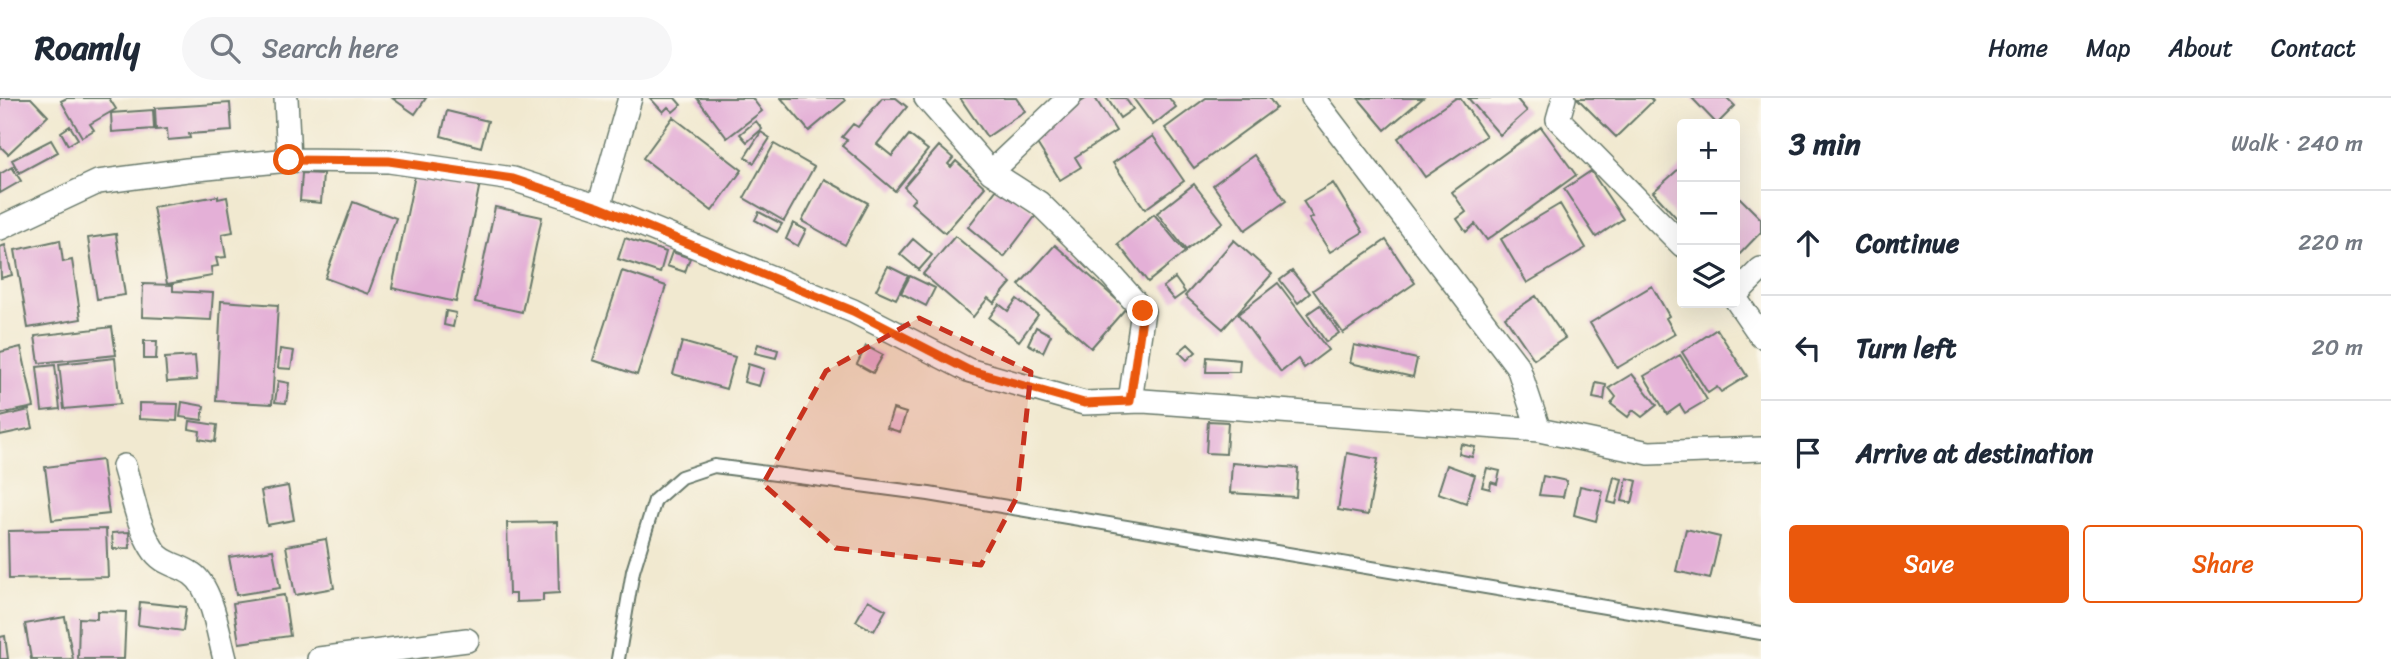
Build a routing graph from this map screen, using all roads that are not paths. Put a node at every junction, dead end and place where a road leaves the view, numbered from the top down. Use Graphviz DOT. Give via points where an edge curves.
graph roads {
  1 [pos="286,98"];
  2 [pos="630,98"];
  3 [pos="926,98"];
  4 [pos="1069,98"];
  5 [pos="1313,98"];
  6 [pos="1564,98"];
  7 [pos="289,160"];
  8 [pos="991,172"];
  9 [pos="598,207"];
  10 [pos="0,228"];
  11 [pos="1677,240"];
  12 [pos="1761,269"];
  13 [pos="1740,291"];
  14 [pos="1740,304"];
  15 [pos="1761,336"];
  16 [pos="1130,401"];
  17 [pos="1539,430"];
  18 [pos="1761,449"];
  19 [pos="124,466"];
  20 [pos="1761,633"];
  21 [pos="467,640"];
  22 [pos="225,659"];
  23 [pos="319,659"];
  24 [pos="618,659"];
  1 -- 7 [label="street"];
  2 -- 9 [label="street"];
  3 -- 8 [label="street"];
  4 -- 8 [label="street"];
  5 -- 17 [label="street" via="1518,367"];
  6 -- 11 [label="street" via="1558,119"];
  7 -- 9 [label="street" via="389,161 499,177"];
  7 -- 10 [label="street" via="98,182"];
  8 -- 16 [label="street" via="1038,203 1143,311"];
  9 -- 16 [label="street" via="853,311 968,370 1084,403"];
  12 -- 13 [label="street"];
  14 -- 15 [label="street"];
  16 -- 17 [label="street"];
  17 -- 18 [label="street" via="1649,453"];
  19 -- 22 [label="street" via="153,550 170,566 194,574 211,603"];
  20 -- 24 [label="lane" via="929,494 714,466 681,477 655,500 633,571"];
  21 -- 23 [label="street"];
}
